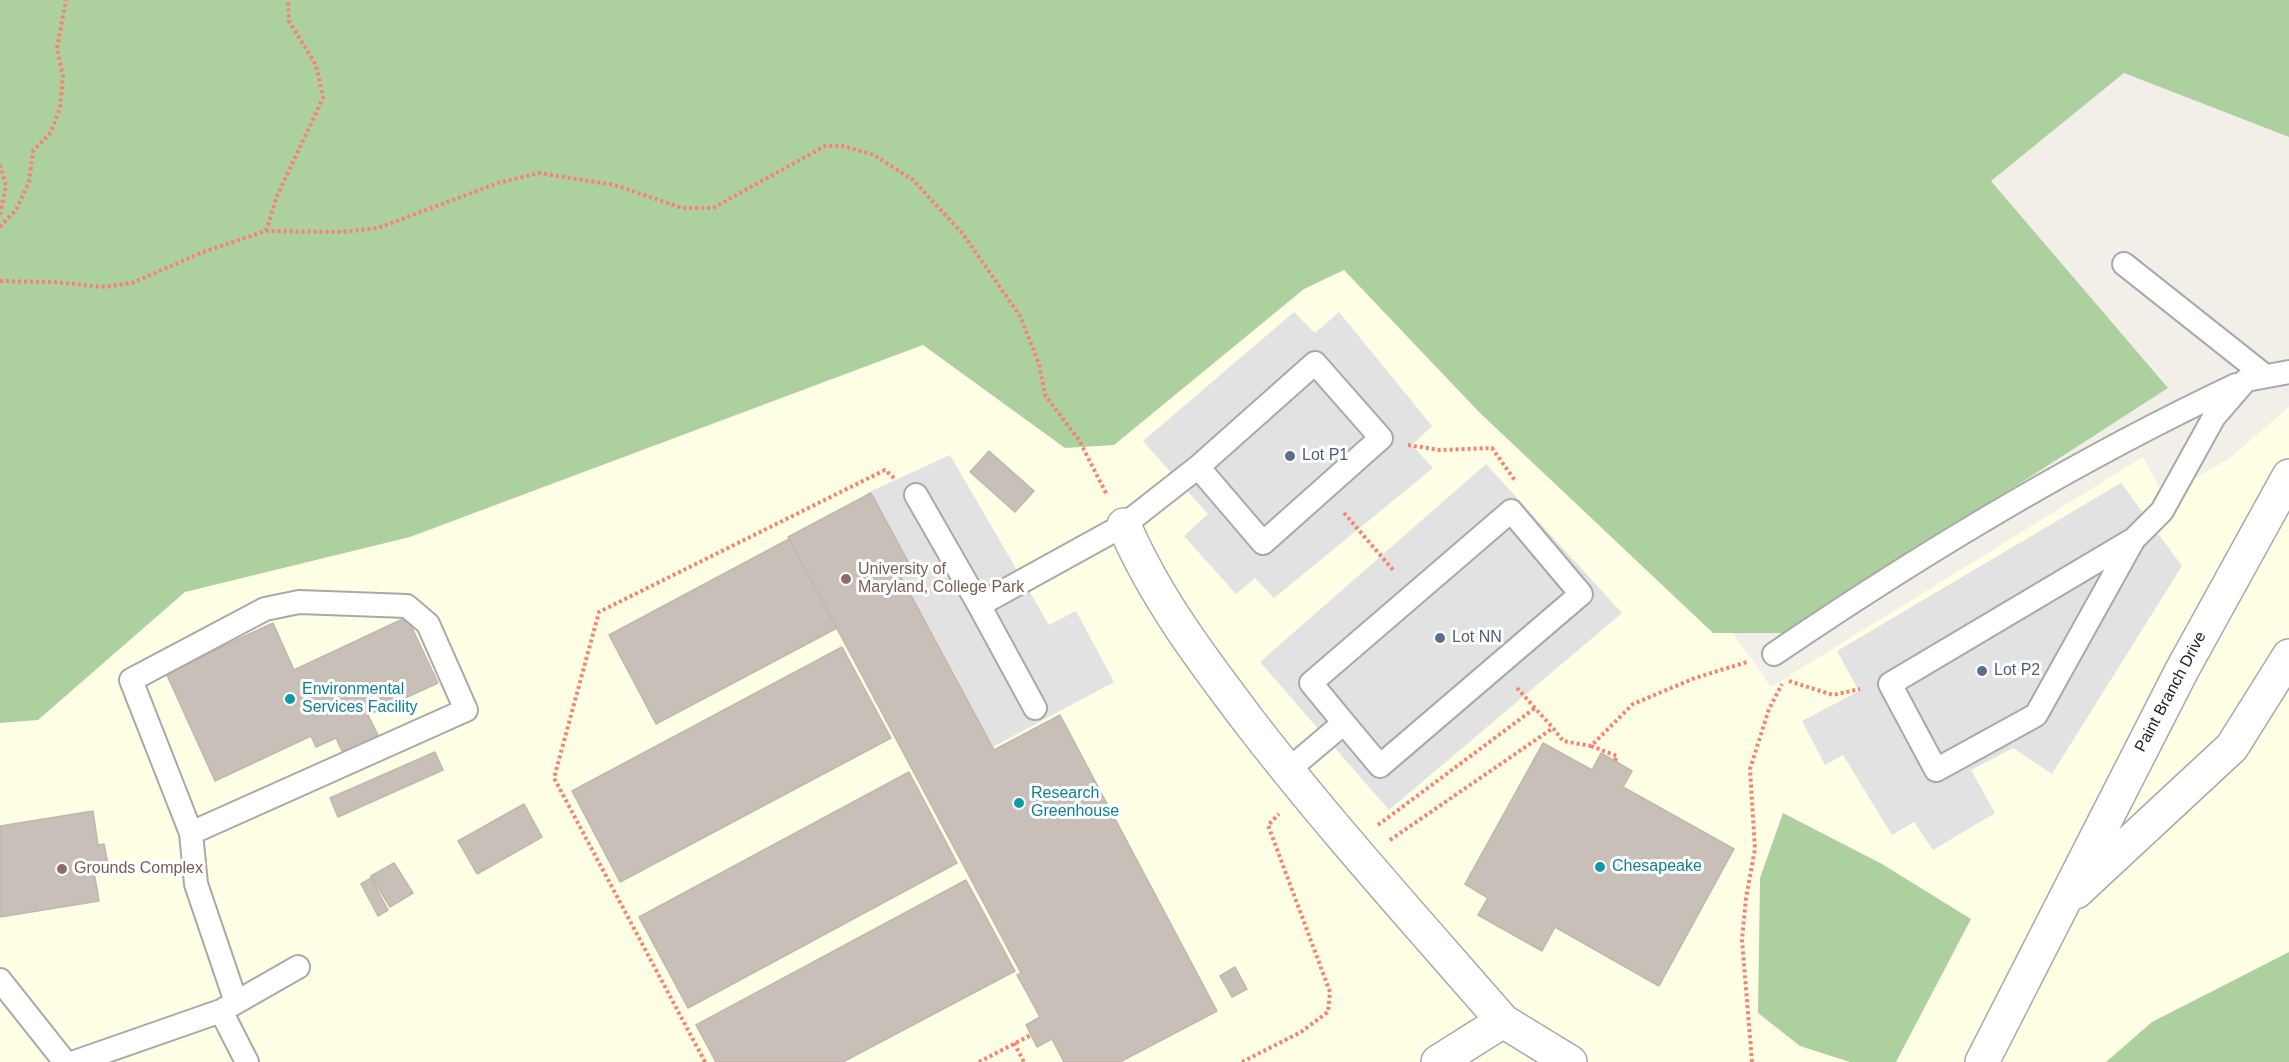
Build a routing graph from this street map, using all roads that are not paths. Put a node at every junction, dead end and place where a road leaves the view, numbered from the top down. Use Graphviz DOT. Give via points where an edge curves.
graph roads {
  1 [pos="2124,264"];
  2 [pos="2289,372"];
  3 [pos="2255,377"];
  4 [pos="1198,467"];
  5 [pos="2289,476"];
  6 [pos="916,495"];
  7 [pos="1124,525"];
  8 [pos="2134,539"];
  9 [pos="979,605"];
  10 [pos="1774,654"];
  11 [pos="2289,656"];
  12 [pos="1035,708"];
  13 [pos="1344,723"];
  14 [pos="1296,781"];
  15 [pos="191,833"];
  16 [pos="2058,910"];
  17 [pos="298,968"];
  18 [pos="0,980"];
  19 [pos="229,1006"];
  20 [pos="1503,1021"];
  21 [pos="65,1062"];
  22 [pos="75,1062"];
  23 [pos="247,1062"];
  24 [pos="1438,1062"];
  25 [pos="1570,1062"];
  26 [pos="1982,1062"];
  1 -- 3 [label="lane"];
  2 -- 3 [label="lane"];
  3 -- 8 [label="lane" via="2214,417 2162,511"];
  3 -- 10 [label="lane" via="2116,445 1978,524"];
  4 -- 4 [label="lane" via="1263,543 1381,438 1315,363"];
  4 -- 7 [label="lane"];
  5 -- 16 [label="street, Paint Branch Drive" via="2182,670"];
  6 -- 9 [label="lane"];
  7 -- 9 [label="lane"];
  7 -- 14 [label="street" via="1138,559 1191,646"];
  8 -- 8 [label="lane" via="1890,684 1936,770 2036,715"];
  9 -- 12 [label="lane"];
  11 -- 16 [label="street, Paint Branch Drive" via="2232,747"];
  13 -- 13 [label="lane" via="1380,765 1581,594 1511,511 1311,683"];
  13 -- 14 [label="lane"];
  14 -- 20 [label="street"];
  15 -- 15 [label="lane" via="466,710 428,624 407,606 298,602 265,609 131,680"];
  15 -- 19 [label="lane" via="196,884"];
  16 -- 26 [label="street, Paint Branch Drive"];
  17 -- 19 [label="lane"];
  18 -- 21 [label="lane"];
  19 -- 22 [label="lane"];
  19 -- 23 [label="lane"];
  20 -- 24 [label="street"];
  20 -- 25 [label="street"];
}
